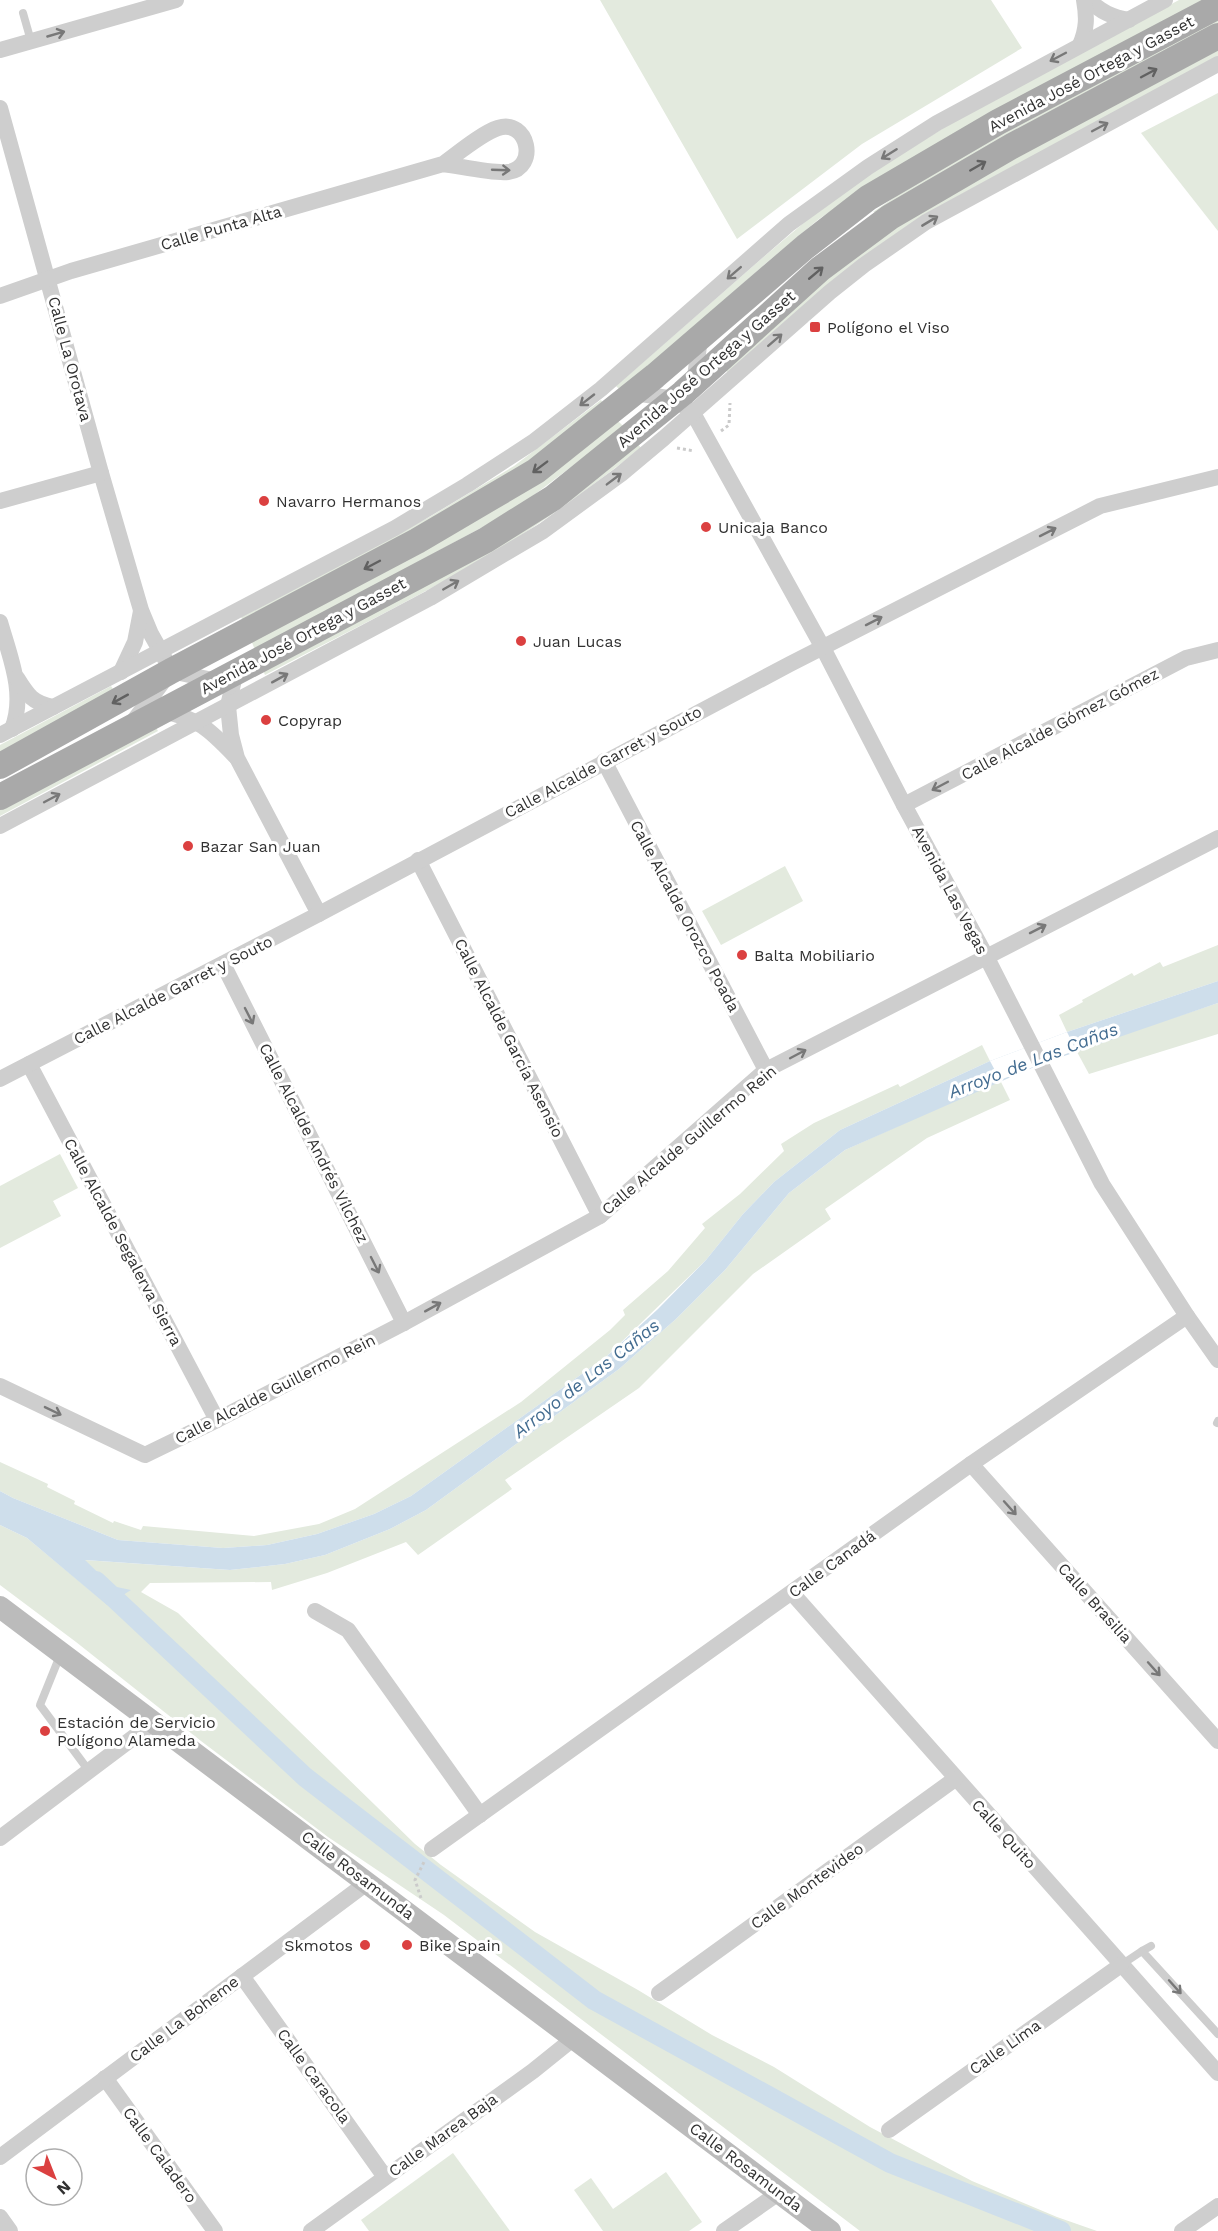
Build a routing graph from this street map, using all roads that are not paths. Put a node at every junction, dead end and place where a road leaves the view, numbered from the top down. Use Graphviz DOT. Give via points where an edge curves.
graph roads {
  1 [pos="176,0"];
  2 [pos="1084,0"];
  3 [pos="1089,0"];
  4 [pos="1165,0"];
  5 [pos="1218,6"];
  6 [pos="23,13"];
  7 [pos="1129,20"];
  8 [pos="1218,36"];
  9 [pos="31,41"];
  10 [pos="1080,45"];
  11 [pos="0,50"];
  12 [pos="1218,64"];
  13 [pos="0,108"];
  14 [pos="443,164"];
  15 [pos="49,280"];
  16 [pos="0,296"];
  17 [pos="700,338"];
  18 [pos="634,393"];
  19 [pos="688,398"];
  20 [pos="100,473"];
  21 [pos="1218,477"];
  22 [pos="0,501"];
  23 [pos="141,610"];
  24 [pos="0,622"];
  25 [pos="823,648"];
  26 [pos="1218,650"];
  27 [pos="166,661"];
  28 [pos="14,672"];
  29 [pos="121,672"];
  30 [pos="226,676"];
  31 [pos="228,706"];
  32 [pos="53,707"];
  33 [pos="160,711"];
  34 [pos="197,722"];
  35 [pos="127,729"];
  36 [pos="6,732"];
  37 [pos="237,758"];
  38 [pos="604,761"];
  39 [pos="0,765"];
  40 [pos="0,797"];
  41 [pos="904,805"];
  42 [pos="0,826"];
  43 [pos="1218,838"];
  44 [pos="418,860"];
  45 [pos="320,914"];
  46 [pos="986,956"];
  47 [pos="223,963"];
  48 [pos="29,1064"];
  49 [pos="766,1070"];
  50 [pos="0,1079"];
  51 [pos="600,1216"];
  52 [pos="1187,1316"];
  53 [pos="404,1323"];
  54 [pos="1218,1360"];
  55 [pos="0,1386"];
  56 [pos="217,1420"];
  57 [pos="971,1464"];
  58 [pos="792,1593"];
  59 [pos="0,1607"];
  60 [pos="315,1611"];
  61 [pos="61,1653"];
  62 [pos="154,1722"];
  63 [pos="1218,1741"];
  64 [pos="88,1771"];
  65 [pos="955,1779"];
  66 [pos="480,1815"];
  67 [pos="0,1838"];
  68 [pos="432,1849"];
  69 [pos="368,1882"];
  70 [pos="1150,1946"];
  71 [pos="1142,1951"];
  72 [pos="1121,1965"];
  73 [pos="242,1976"];
  74 [pos="659,1993"];
  75 [pos="1218,2034"];
  76 [pos="574,2038"];
  77 [pos="1218,2073"];
  78 [pos="105,2078"];
  79 [pos="889,2130"];
  80 [pos="0,2157"];
  81 [pos="385,2177"];
  82 [pos="780,2192"];
  83 [pos="1218,2206"];
  84 [pos="0,2217"];
  85 [pos="10,2231"];
  86 [pos="215,2231"];
  87 [pos="311,2231"];
  88 [pos="724,2231"];
  89 [pos="830,2231"];
  90 [pos="1182,2231"];
  9 -- 1 [label="street, one-way"];
  2 -- 10 [label="street" via="1087,16"];
  3 -- 7 [label="street" via="1114,18"];
  4 -- 7 [label="street, Avenida José Ortega y Gasset"];
  5 -- 17 [label="main road, Avenida José Ortega y Gasset" via="998,122 868,198"];
  6 -- 9 [label="lane"];
  7 -- 10 [label="street, Avenida José Ortega y Gasset"];
  19 -- 8 [label="main road, Avenida José Ortega y Gasset, one-way" via="820,269 890,217 1012,146"];
  9 -- 11 [label="street"];
  10 -- 27 [label="street, Avenida José Ortega y Gasset, one-way" via="937,123 789,224 601,389 533,442 395,528"];
  19 -- 12 [label="street, Avenida José Ortega y Gasset, one-way" via="926,222"];
  13 -- 15 [label="street, Calle La Orotava"];
  14 -- 15 [label="street, Calle Punta Alta"];
  15 -- 16 [label="street, Calle Punta Alta"];
  15 -- 20 [label="street, Calle La Orotava"];
  17 -- 18 [label="main road, Avenida José Ortega y Gasset"];
  17 -- 19 [label="street"];
  18 -- 19 [label="street"];
  18 -- 27 [label="main road, Avenida José Ortega y Gasset, one-way" via="536,471 417,541"];
  19 -- 25 [label="street, Avenida Las Vegas"];
  19 -- 30 [label="main road, Avenida José Ortega y Gasset" via="553,498 496,534"];
  31 -- 19 [label="street, Avenida José Ortega y Gasset, one-way" via="430,598 543,531 621,474"];
  20 -- 22 [label="street"];
  20 -- 23 [label="street, Calle La Orotava"];
  25 -- 21 [label="street, Calle Alcalde Garret y Souto, one-way" via="1100,506"];
  23 -- 27 [label="street, Calle La Orotava"];
  23 -- 29 [label="street, Calle La Orotava" via="135,642"];
  24 -- 28 [label="street"];
  25 -- 38 [label="street, Calle Alcalde Garret y Souto"];
  25 -- 41 [label="street, Avenida Las Vegas"];
  26 -- 41 [label="street, Calle Alcalde Gómez Gómez, one-way" via="1186,658"];
  27 -- 29 [label="street, Avenida José Ortega y Gasset"];
  27 -- 30 [label="street"];
  27 -- 35 [label="street"];
  27 -- 39 [label="main road, Avenida José Ortega y Gasset, one-way"];
  28 -- 32 [label="street" via="32,699"];
  28 -- 36 [label="street" via="18,711"];
  29 -- 32 [label="street, Avenida José Ortega y Gasset"];
  30 -- 31 [label="street"];
  30 -- 33 [label="main road, Avenida José Ortega y Gasset"];
  31 -- 34 [label="street, Avenida José Ortega y Gasset"];
  31 -- 37 [label="street"];
  32 -- 36 [label="street, Avenida José Ortega y Gasset"];
  33 -- 34 [label="street"];
  33 -- 35 [label="main road, Avenida José Ortega y Gasset"];
  34 -- 37 [label="street"];
  42 -- 34 [label="street, Avenida José Ortega y Gasset, one-way"];
  35 -- 40 [label="main road, Avenida José Ortega y Gasset"];
  37 -- 45 [label="street"];
  38 -- 44 [label="street, Calle Alcalde Garret y Souto"];
  38 -- 49 [label="street, Calle Alcalde Orozco Poada"];
  41 -- 46 [label="street, Avenida Las Vegas"];
  46 -- 43 [label="street, Calle Alcalde Guillermo Rein, one-way"];
  44 -- 45 [label="street, Calle Alcalde Garret y Souto"];
  44 -- 51 [label="street, Calle Alcalde García Asensio"];
  45 -- 47 [label="street, Calle Alcalde Garret y Souto"];
  49 -- 46 [label="street, Calle Alcalde Guillermo Rein, one-way"];
  46 -- 52 [label="street, Avenida Las Vegas" via="1102,1184"];
  47 -- 48 [label="street, Calle Alcalde Garret y Souto"];
  47 -- 53 [label="street, Calle Alcalde Andrés Vílchez, one-way"];
  48 -- 50 [label="street, Calle Alcalde Garret y Souto"];
  48 -- 56 [label="street, Calle Alcalde Segalerva Sierra"];
  49 -- 51 [label="street, Calle Alcalde Guillermo Rein"];
  53 -- 51 [label="street, Calle Alcalde Guillermo Rein, one-way"];
  52 -- 54 [label="street, Avenida Las Vegas"];
  52 -- 57 [label="street, Calle Canadá"];
  53 -- 56 [label="street, Calle Alcalde Guillermo Rein"];
  55 -- 56 [label="street, Calle Alcalde Guillermo Rein, one-way" via="145,1455"];
  57 -- 58 [label="street, Calle Canadá"];
  57 -- 63 [label="street, Calle Brasilia, one-way"];
  58 -- 65 [label="street, Calle Quito"];
  58 -- 66 [label="street, Calle Canadá"];
  59 -- 61 [label="main road, Calle Rosamunda"];
  60 -- 66 [label="street" via="348,1630"];
  61 -- 62 [label="main road, Calle Rosamunda"];
  61 -- 64 [label="lane" via="40,1705"];
  62 -- 64 [label="street"];
  62 -- 69 [label="main road, Calle Rosamunda"];
  64 -- 67 [label="street"];
  65 -- 72 [label="street, Calle Quito"];
  65 -- 74 [label="street, Calle Montevideo"];
  66 -- 68 [label="street, Calle Canadá"];
  69 -- 73 [label="street, Calle La Boheme"];
  69 -- 76 [label="main road, Calle Rosamunda"];
  70 -- 71 [label="lane"];
  71 -- 72 [label="lane"];
  71 -- 75 [label="lane, one-way"];
  72 -- 77 [label="street, Calle Quito"];
  72 -- 79 [label="street, Calle Lima"];
  73 -- 78 [label="street, Calle La Boheme"];
  73 -- 81 [label="street, Calle Caracola"];
  76 -- 81 [label="street, Calle Marea Baja"];
  76 -- 82 [label="main road, Calle Rosamunda"];
  78 -- 80 [label="street, Calle La Boheme"];
  78 -- 86 [label="street, Calle Caladero"];
  81 -- 87 [label="street, Calle Marea Baja"];
  82 -- 88 [label="street"];
  82 -- 89 [label="main road, Calle Rosamunda"];
  83 -- 90 [label="street"];
  84 -- 85 [label="street"];
}
